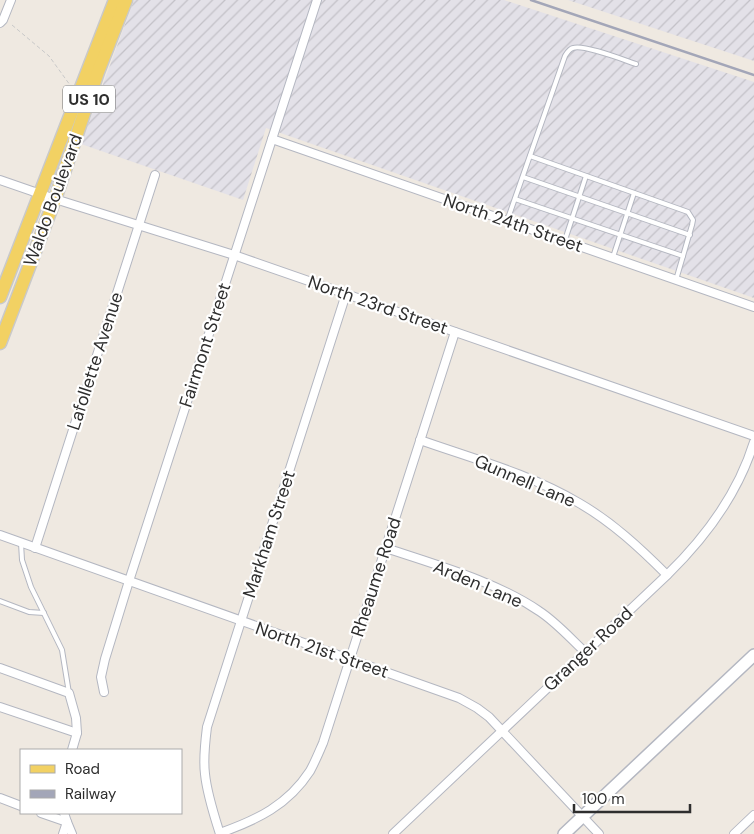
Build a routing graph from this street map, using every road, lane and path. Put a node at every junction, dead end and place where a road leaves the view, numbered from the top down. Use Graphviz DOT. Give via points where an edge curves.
graph roads {
  1 [pos="11,0"];
  2 [pos="115,0"];
  3 [pos="126,0"];
  4 [pos="317,0"];
  5 [pos="0,23"];
  6 [pos="12,25"];
  7 [pos="636,64"];
  8 [pos="73,90"];
  9 [pos="272,139"];
  10 [pos="530,156"];
  11 [pos="155,175"];
  12 [pos="586,176"];
  13 [pos="523,177"];
  14 [pos="0,180"];
  15 [pos="40,193"];
  16 [pos="634,193"];
  17 [pos="579,197"];
  18 [pos="55,198"];
  19 [pos="515,199"];
  20 [pos="627,214"];
  21 [pos="572,219"];
  22 [pos="507,221"];
  23 [pos="139,224"];
  24 [pos="620,235"];
  25 [pos="690,235"];
  26 [pos="565,241"];
  27 [pos="234,255"];
  28 [pos="683,256"];
  29 [pos="612,258"];
  30 [pos="676,280"];
  31 [pos="346,294"];
  32 [pos="0,297"];
  33 [pos="754,307"];
  34 [pos="455,332"];
  35 [pos="0,343"];
  36 [pos="754,436"];
  37 [pos="420,440"];
  38 [pos="754,442"];
  39 [pos="0,535"];
  40 [pos="21,543"];
  41 [pos="35,548"];
  42 [pos="386,548"];
  43 [pos="667,575"];
  44 [pos="128,581"];
  45 [pos="0,601"];
  46 [pos="44,613"];
  47 [pos="240,621"];
  48 [pos="584,652"];
  49 [pos="754,655"];
  50 [pos="350,659"];
  51 [pos="0,668"];
  52 [pos="104,692"];
  53 [pos="69,693"];
  54 [pos="0,706"];
  55 [pos="501,731"];
  56 [pos="77,733"];
  57 [pos="72,749"];
  58 [pos="0,798"];
  59 [pos="20,806"];
  60 [pos="44,814"];
  61 [pos="64,814"];
  62 [pos="754,815"];
  63 [pos="582,817"];
  64 [pos="67,822"];
  65 [pos="220,833"];
  66 [pos="63,834"];
  67 [pos="72,834"];
  68 [pos="393,834"];
  69 [pos="564,834"];
  70 [pos="599,834"];
  71 [pos="734,834"];
  1 -- 5 [label="street"];
  2 -- 15 [label="main road, Waldo Boulevard / US 10"];
  3 -- 18 [label="main road, Waldo Boulevard / US 10"];
  4 -- 9 [label="street, Fairmont Street"];
  6 -- 8 [label="path" via="49,56"];
  7 -- 10 [label="lane" via="584,47 569,50"];
  9 -- 22 [label="street, North 24th Street"];
  9 -- 27 [label="street, Fairmont Street"];
  10 -- 12 [label="lane"];
  10 -- 13 [label="lane"];
  11 -- 23 [label="street, Lafollette Avenue"];
  12 -- 16 [label="lane"];
  12 -- 17 [label="lane"];
  13 -- 17 [label="lane"];
  13 -- 19 [label="lane"];
  14 -- 15 [label="street, North 23rd Street"];
  15 -- 18 [label="street, North 23rd Street"];
  15 -- 32 [label="main road, Waldo Boulevard / US 10"];
  16 -- 20 [label="lane"];
  16 -- 25 [label="lane" via="688,212 693,220"];
  17 -- 20 [label="lane"];
  17 -- 21 [label="lane"];
  18 -- 23 [label="street, North 23rd Street"];
  18 -- 35 [label="main road, Waldo Boulevard / US 10"];
  19 -- 21 [label="lane"];
  19 -- 22 [label="lane"];
  20 -- 24 [label="lane"];
  20 -- 25 [label="lane"];
  21 -- 24 [label="lane"];
  21 -- 26 [label="lane"];
  22 -- 26 [label="street, North 24th Street"];
  23 -- 27 [label="street, North 23rd Street"];
  23 -- 41 [label="street, Lafollette Avenue"];
  24 -- 28 [label="lane"];
  24 -- 29 [label="lane"];
  25 -- 28 [label="lane"];
  26 -- 29 [label="street, North 24th Street"];
  27 -- 31 [label="street, North 23rd Street"];
  27 -- 44 [label="street, Fairmont Street"];
  28 -- 30 [label="lane"];
  29 -- 30 [label="street, North 24th Street"];
  30 -- 33 [label="street, North 24th Street"];
  31 -- 34 [label="street, North 23rd Street"];
  31 -- 47 [label="street, Markham Street"];
  34 -- 36 [label="street, North 23rd Street"];
  34 -- 37 [label="street, Rheaume Road"];
  37 -- 42 [label="street, Rheaume Road"];
  37 -- 43 [label="street, Gunnell Lane" via="526,477 580,503 622,533"];
  38 -- 43 [label="street, Granger Road" via="724,509 699,542"];
  39 -- 40 [label="street, North 21st Street"];
  40 -- 41 [label="street, North 21st Street"];
  40 -- 46 [label="lane" via="22,560"];
  41 -- 44 [label="street, North 21st Street"];
  42 -- 48 [label="street, Arden Lane" via="516,597 547,617"];
  42 -- 50 [label="street, Rheaume Road"];
  43 -- 48 [label="street, Granger Road"];
  44 -- 47 [label="street, North 21st Street"];
  44 -- 52 [label="street, Fairmont Street" via="101,676"];
  45 -- 46 [label="lane" via="29,612"];
  46 -- 53 [label="lane" via="62,650"];
  47 -- 50 [label="street, North 21st Street"];
  47 -- 65 [label="street, Markham Street" via="207,727 204,752 211,806"];
  48 -- 55 [label="street, Granger Road"];
  49 -- 63 [label="street"];
  50 -- 55 [label="street, North 21st Street" via="459,698 489,717"];
  50 -- 65 [label="street, Rheaume Road" via="323,743 301,783 274,809"];
  51 -- 53 [label="street"];
  53 -- 56 [label="street"];
  54 -- 56 [label="street"];
  55 -- 63 [label="street, North 21st Street"];
  55 -- 68 [label="street, Granger Road"];
  56 -- 57 [label="street"];
  58 -- 59 [label="street"];
  60 -- 64 [label="street"];
  61 -- 64 [label="street"];
  62 -- 71 [label="street"];
  63 -- 69 [label="street"];
  63 -- 70 [label="street, North 21st Street"];
  64 -- 66 [label="street"];
  64 -- 67 [label="street"];
}
